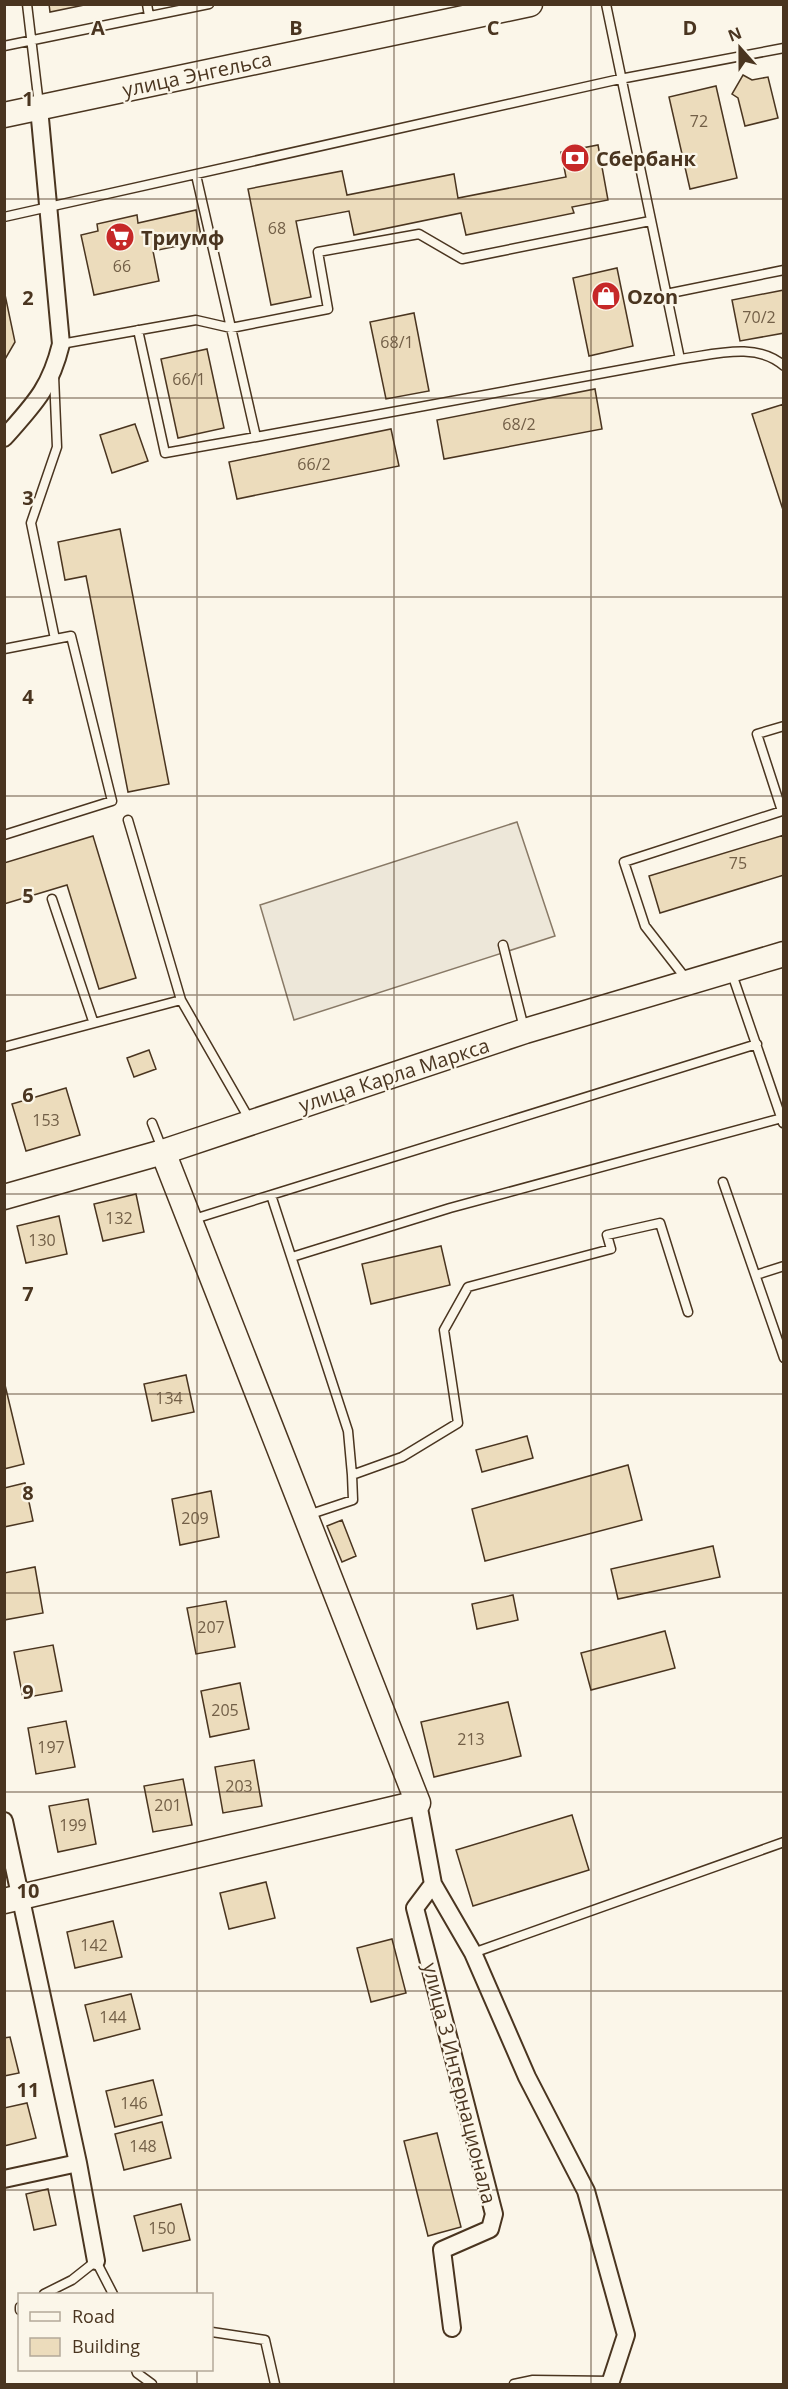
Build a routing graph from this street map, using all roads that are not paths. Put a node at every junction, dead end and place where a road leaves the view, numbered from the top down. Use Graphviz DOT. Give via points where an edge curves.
graph roads {
  1 [pos="27,4"];
  2 [pos="147,4"];
  3 [pos="209,4"];
  4 [pos="530,4"];
  5 [pos="606,4"];
  6 [pos="149,16"];
  7 [pos="33,41"];
  8 [pos="4,46"];
  9 [pos="783,48"];
  10 [pos="620,79"];
  11 [pos="39,108"];
  12 [pos="4,115"];
  13 [pos="196,175"];
  14 [pos="50,208"];
  15 [pos="4,217"];
  16 [pos="650,221"];
  17 [pos="783,270"];
  18 [pos="666,294"];
  19 [pos="231,328"];
  20 [pos="138,330"];
  21 [pos="61,344"];
  22 [pos="680,359"];
  23 [pos="783,366"];
  24 [pos="54,371"];
  25 [pos="256,437"];
  26 [pos="4,438"];
  27 [pos="55,639"];
  28 [pos="4,650"];
  29 [pos="783,726"];
  30 [pos="128,820"];
  31 [pos="4,835"];
  32 [pos="52,899"];
  33 [pos="503,945"];
  34 [pos="783,954"];
  35 [pos="731,970"];
  36 [pos="689,982"];
  37 [pos="181,1000"];
  38 [pos="93,1022"];
  39 [pos="525,1031"];
  40 [pos="757,1044"];
  41 [pos="4,1047"];
  42 [pos="783,1121"];
  43 [pos="251,1122"];
  44 [pos="152,1123"];
  45 [pos="163,1152"];
  46 [pos="723,1182"];
  47 [pos="271,1195"];
  48 [pos="4,1197"];
  49 [pos="190,1220"];
  50 [pos="292,1257"];
  51 [pos="783,1266"];
  52 [pos="756,1275"];
  53 [pos="688,1312"];
  54 [pos="783,1358"];
  55 [pos="352,1475"];
  56 [pos="306,1516"];
  57 [pos="418,1803"];
  58 [pos="4,1821"];
  59 [pos="783,1842"];
  60 [pos="433,1884"];
  61 [pos="13,1900"];
  62 [pos="473,1953"];
  63 [pos="78,2163"];
  64 [pos="4,2179"];
  65 [pos="96,2261"];
  66 [pos="48,2293"];
  67 [pos="112,2293"];
  68 [pos="452,2328"];
  69 [pos="213,2332"];
  70 [pos="137,2371"];
  71 [pos="613,2384"];
  72 [pos="152,2385"];
  73 [pos="275,2385"];
  74 [pos="514,2385"];
  1 -- 7 [label="lane"];
  2 -- 6 [label="lane"];
  3 -- 6 [label="lane"];
  4 -- 11 [label="main road, улица Энгельса"];
  5 -- 10 [label="lane"];
  6 -- 7 [label="lane"];
  7 -- 8 [label="lane"];
  7 -- 11 [label="lane"];
  9 -- 10 [label="lane"];
  10 -- 13 [label="lane"];
  10 -- 16 [label="lane"];
  11 -- 12 [label="main road, улица Энгельса"];
  11 -- 14 [label="street"];
  13 -- 14 [label="lane"];
  13 -- 19 [label="lane"];
  14 -- 15 [label="lane"];
  14 -- 21 [label="street"];
  16 -- 18 [label="lane"];
  16 -- 19 [label="lane" via="462,259 419,234 318,252 328,309"];
  17 -- 18 [label="lane"];
  18 -- 22 [label="lane"];
  19 -- 20 [label="lane" via="196,320"];
  19 -- 25 [label="lane"];
  20 -- 21 [label="lane"];
  20 -- 25 [label="lane" via="165,453"];
  21 -- 24 [label="street"];
  22 -- 23 [label="lane" via="749,350"];
  22 -- 25 [label="lane"];
  24 -- 26 [label="street" via="43,393"];
  24 -- 27 [label="lane" via="57,447 31,523"];
  27 -- 28 [label="lane"];
  27 -- 31 [label="lane" via="70,636 112,801"];
  29 -- 36 [label="lane" via="757,734 782,811 624,862 645,926"];
  30 -- 37 [label="lane"];
  32 -- 38 [label="lane"];
  33 -- 39 [label="lane"];
  34 -- 35 [label="main road, улица Карла Маркса"];
  35 -- 36 [label="main road, улица Карла Маркса"];
  35 -- 40 [label="lane"];
  36 -- 39 [label="main road, улица Карла Маркса"];
  37 -- 38 [label="lane"];
  37 -- 43 [label="lane"];
  38 -- 41 [label="lane"];
  39 -- 43 [label="main road, улица Карла Маркса"];
  40 -- 42 [label="lane"];
  40 -- 47 [label="lane"];
  42 -- 50 [label="lane" via="450,1208"];
  43 -- 45 [label="main road, улица Карла Маркса"];
  44 -- 45 [label="lane"];
  45 -- 48 [label="main road, улица Карла Маркса"];
  45 -- 49 [label="main road"];
  46 -- 52 [label="lane"];
  47 -- 49 [label="lane"];
  47 -- 50 [label="lane"];
  49 -- 56 [label="main road"];
  50 -- 55 [label="lane" via="348,1431"];
  51 -- 52 [label="lane"];
  52 -- 54 [label="lane"];
  53 -- 55 [label="lane" via="660,1223 607,1235 610,1249 468,1287 444,1330 458,1424 402,1457"];
  55 -- 56 [label="lane" via="353,1500"];
  56 -- 57 [label="main road"];
  57 -- 60 [label="street"];
  57 -- 61 [label="main road"];
  58 -- 61 [label="street"];
  59 -- 62 [label="lane"];
  60 -- 62 [label="street"];
  60 -- 68 [label="street, улица 3 Интернационала" via="415,1908 494,2214 489,2229 442,2250"];
  61 -- 63 [label="street"];
  62 -- 71 [label="street" via="527,2077 586,2192 626,2335"];
  63 -- 64 [label="street"];
  63 -- 65 [label="street"];
  65 -- 66 [label="lane"];
  65 -- 67 [label="lane"];
  69 -- 73 [label="lane" via="265,2340"];
  70 -- 72 [label="lane"];
  71 -- 74 [label="lane" via="533,2380"];
}
